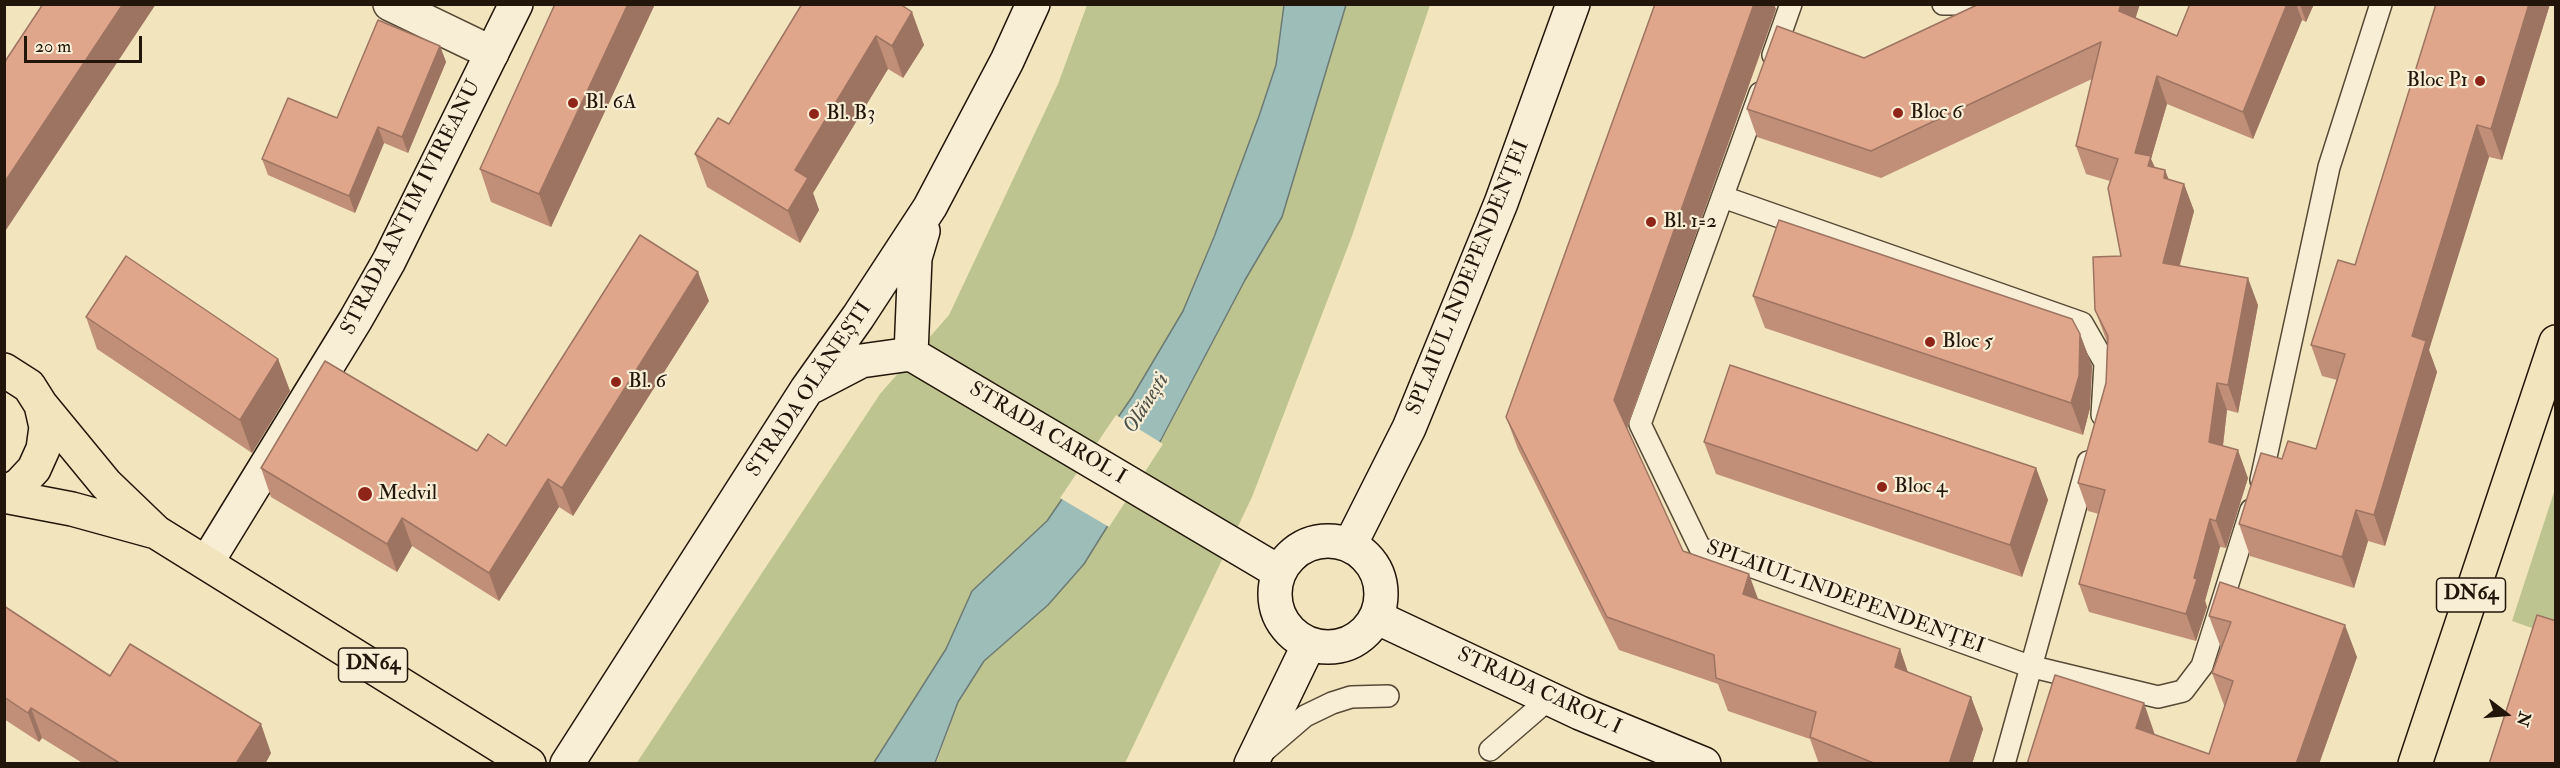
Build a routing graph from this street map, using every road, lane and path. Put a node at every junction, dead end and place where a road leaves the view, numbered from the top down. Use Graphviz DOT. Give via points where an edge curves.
graph roads {
  1 [pos="390,4"];
  2 [pos="516,4"];
  3 [pos="1033,4"];
  4 [pos="1573,4"];
  5 [pos="1791,4"];
  6 [pos="1943,4"];
  7 [pos="1967,4"];
  8 [pos="2381,4"];
  9 [pos="492,53"];
  10 [pos="1723,197"];
  11 [pos="930,207"];
  12 [pos="2556,342"];
  13 [pos="911,354"];
  14 [pos="4,370"];
  15 [pos="807,389"];
  16 [pos="41,405"];
  17 [pos="4,494"];
  18 [pos="4,516"];
  19 [pos="109,519"];
  20 [pos="156,532"];
  21 [pos="1350,545"];
  22 [pos="207,562"];
  23 [pos="1279,572"];
  24 [pos="1376,617"];
  25 [pos="1309,644"];
  26 [pos="2029,666"];
  27 [pos="1388,696"];
  28 [pos="1549,699"];
  29 [pos="1490,750"];
  30 [pos="1252,762"];
  31 [pos="529,764"];
  32 [pos="567,764"];
  33 [pos="1704,764"];
  34 [pos="2004,764"];
  35 [pos="2415,764"];
  1 -- 9 [label="street"];
  2 -- 9 [label="street, STRADA ANTIM IVIREANU"];
  3 -- 11 [label="street, STRADA OLĂNEȘTI"];
  4 -- 21 [label="street, SPLAIUL INDEPENDENȚEI" via="1501,203 1409,428"];
  5 -- 10 [label="lane, SPLAIUL INDEPENDENȚEI"];
  6 -- 7 [label="lane"];
  8 -- 26 [label="lane, SPLAIUL INDEPENDENȚEI" via="2330,167 2263,473 2202,666 2183,691 2158,697"];
  9 -- 22 [label="street, STRADA ANTIM IVIREANU" via="367,300"];
  10 -- 26 [label="lane, SPLAIUL INDEPENDENȚEI" via="1640,424 1701,548"];
  10 -- 26 [label="lane" via="2082,323 2105,363 2103,410"];
  11 -- 13 [label="street" via="915,258"];
  11 -- 15 [label="street, STRADA OLĂNEȘTI"];
  12 -- 35 [label="main road, DN64"];
  13 -- 15 [label="street" via="861,361"];
  13 -- 23 [label="street, STRADA CAROL I"];
  14 -- 16 [label="main road" via="29,386"];
  15 -- 32 [label="street, STRADA OLĂNEȘTI"];
  16 -- 17 [label="main road" via="46,427 43,449 34,469"];
  16 -- 20 [label="main road, DN64" via="106,484"];
  17 -- 19 [label="main road, DN64"];
  18 -- 19 [label="main road" via="57,513"];
  19 -- 20 [label="main road, DN64"];
  20 -- 22 [label="main road, DN64"];
  21 -- 23 [label="street" via="1317,541 1288,558"];
  21 -- 24 [label="street" via="1374,567 1380,584"];
  22 -- 31 [label="main road, DN64"];
  23 -- 25 [label="street" via="1274,589 1282,623"];
  24 -- 25 [label="street" via="1355,640 1341,646"];
  24 -- 28 [label="street, STRADA CAROL I"];
  25 -- 30 [label="street"];
  26 -- 34 [label="lane"];
  27 -- 30 [label="lane" via="1351,697 1305,716"];
  28 -- 29 [label="lane"];
  28 -- 33 [label="street, STRADA CAROL I"];
}
